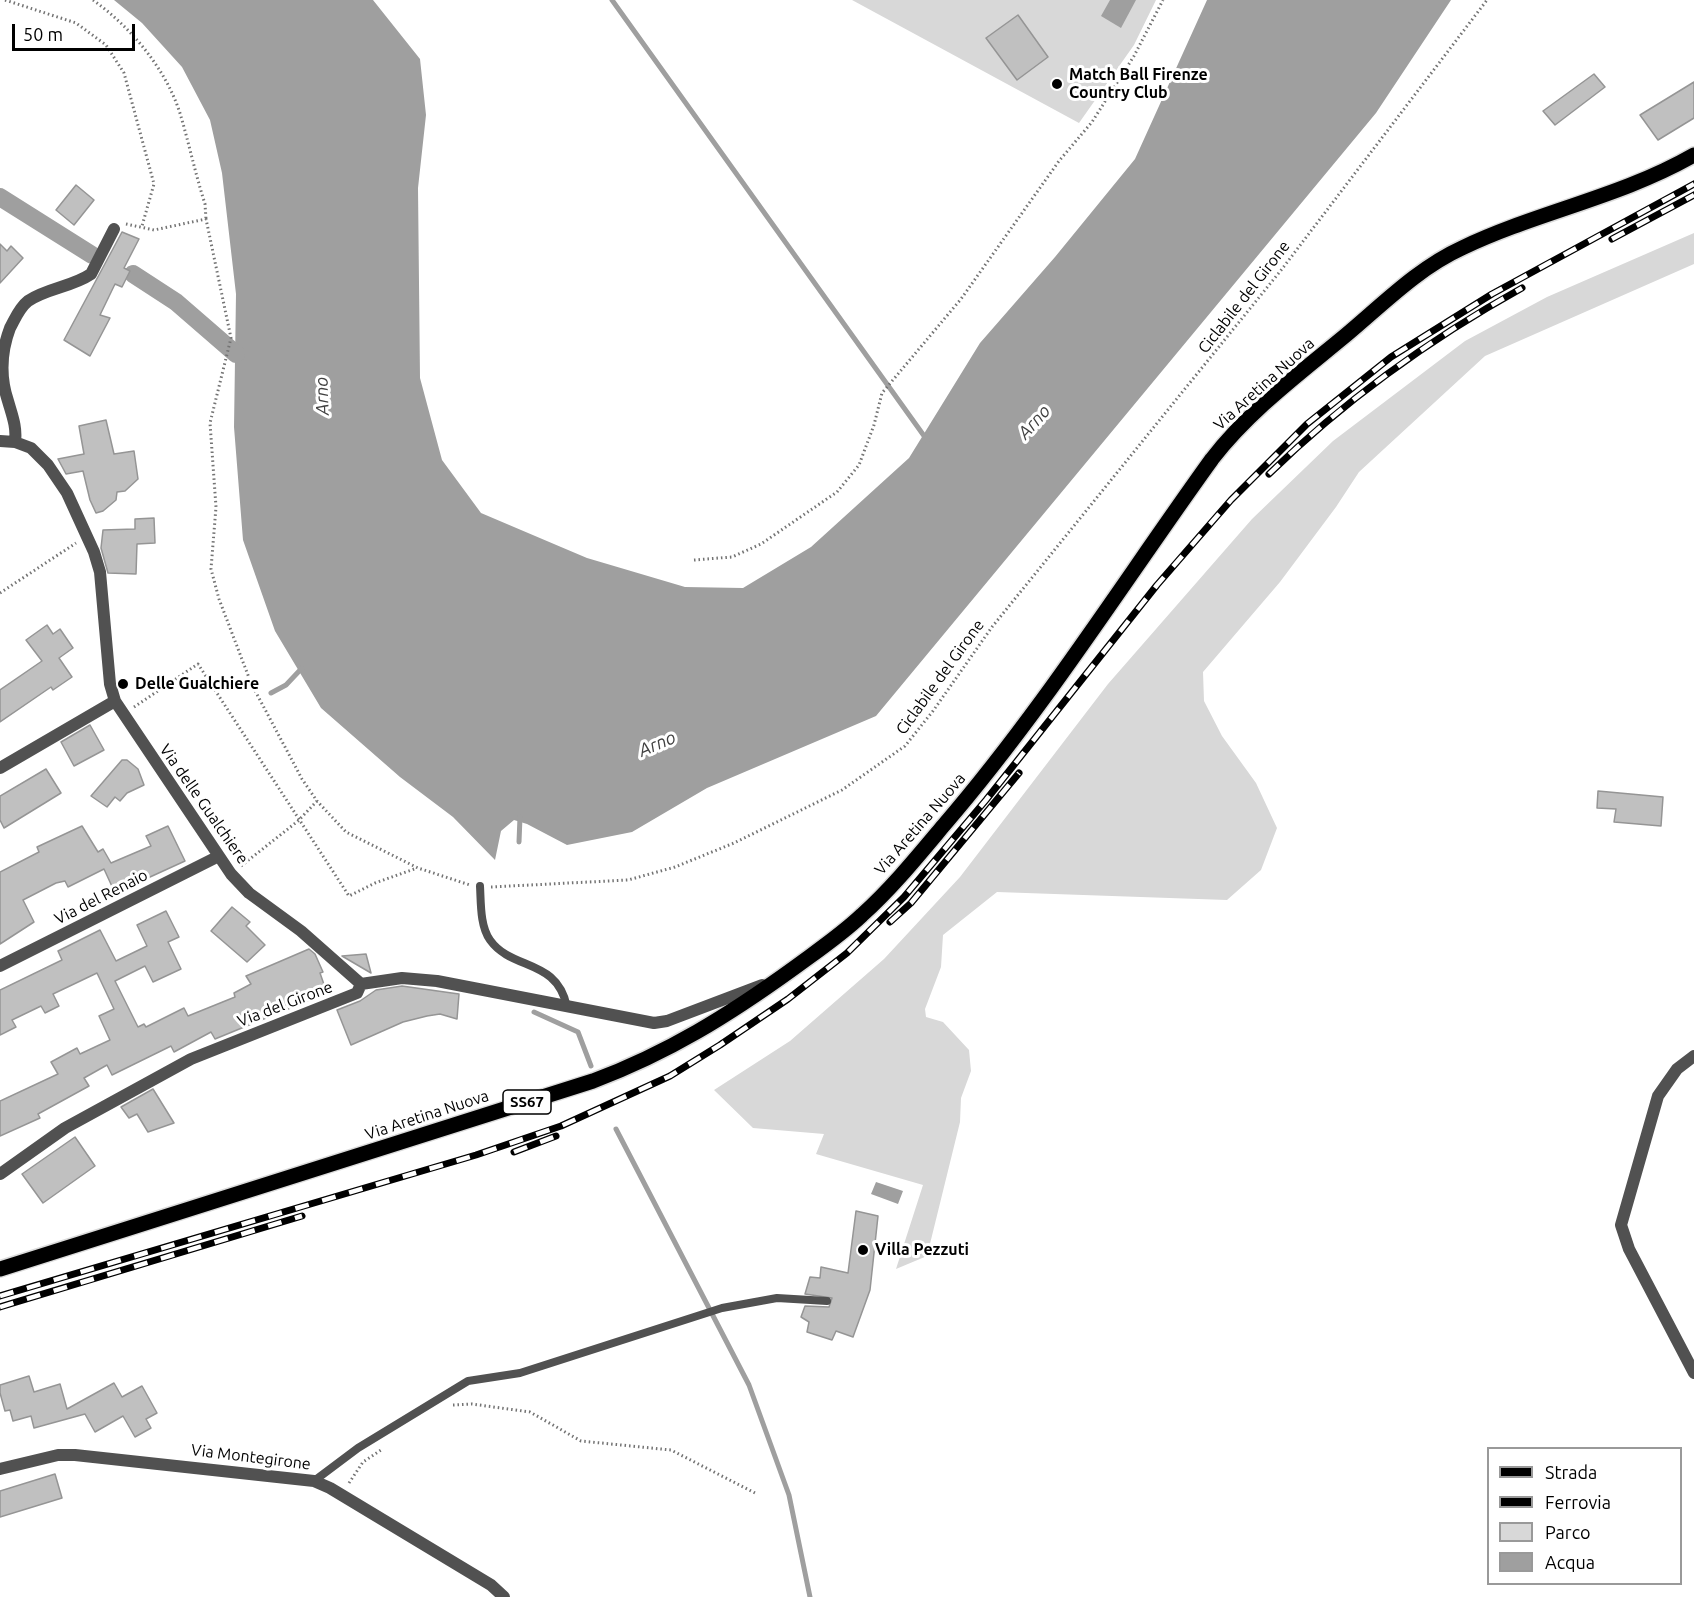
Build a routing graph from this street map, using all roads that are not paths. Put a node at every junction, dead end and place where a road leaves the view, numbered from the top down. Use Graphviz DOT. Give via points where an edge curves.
graph roads {
  1 [pos="1694,155"];
  2 [pos="114,228"];
  3 [pos="0,441"];
  4 [pos="15,442"];
  5 [pos="115,701"];
  6 [pos="0,768"];
  7 [pos="217,857"];
  8 [pos="480,886"];
  9 [pos="0,966"];
  10 [pos="779,979"];
  11 [pos="361,984"];
  12 [pos="567,1007"];
  13 [pos="1694,1056"];
  14 [pos="0,1174"];
  15 [pos="0,1269"];
  16 [pos="827,1301"];
  17 [pos="1694,1374"];
  18 [pos="0,1469"];
  19 [pos="314,1481"];
  20 [pos="504,1597"];
  1 -- 10 [label="main road, Via Aretina Nuova / SS67" via="1635,184 1491,236 1442,259 1263,405 1212,459 1041,703 973,791 861,916"];
  2 -- 4 [label="street" via="91,274 40,294 25,303 16,315 2,361"];
  3 -- 4 [label="street"];
  4 -- 5 [label="street, Via delle Gualchiere" via="31,448 48,465 67,493 87,537 100,572 110,684"];
  5 -- 6 [label="street"];
  5 -- 7 [label="street, Via delle Gualchiere"];
  7 -- 9 [label="street, Via del Renaio"];
  7 -- 11 [label="street, Via delle Gualchiere" via="249,893 301,931"];
  8 -- 12 [label="lane" via="489,940 558,983"];
  10 -- 12 [label="street, Via del Girone" via="654,1023"];
  10 -- 15 [label="main road, Via Aretina Nuova / SS67" via="709,1027 612,1074"];
  11 -- 12 [label="street, Via del Girone" via="418,979"];
  11 -- 14 [label="street, Via del Girone" via="357,993 325,1008 191,1059 65,1128"];
  13 -- 17 [label="street" via="1677,1069 1658,1096 1621,1225 1629,1249"];
  16 -- 19 [label="lane" via="777,1298 722,1308 520,1372 468,1381 358,1448"];
  18 -- 19 [label="street, Via Montegirone" via="58,1455 75,1455"];
  19 -- 20 [label="street, Via Montegirone" via="491,1585"];
}
